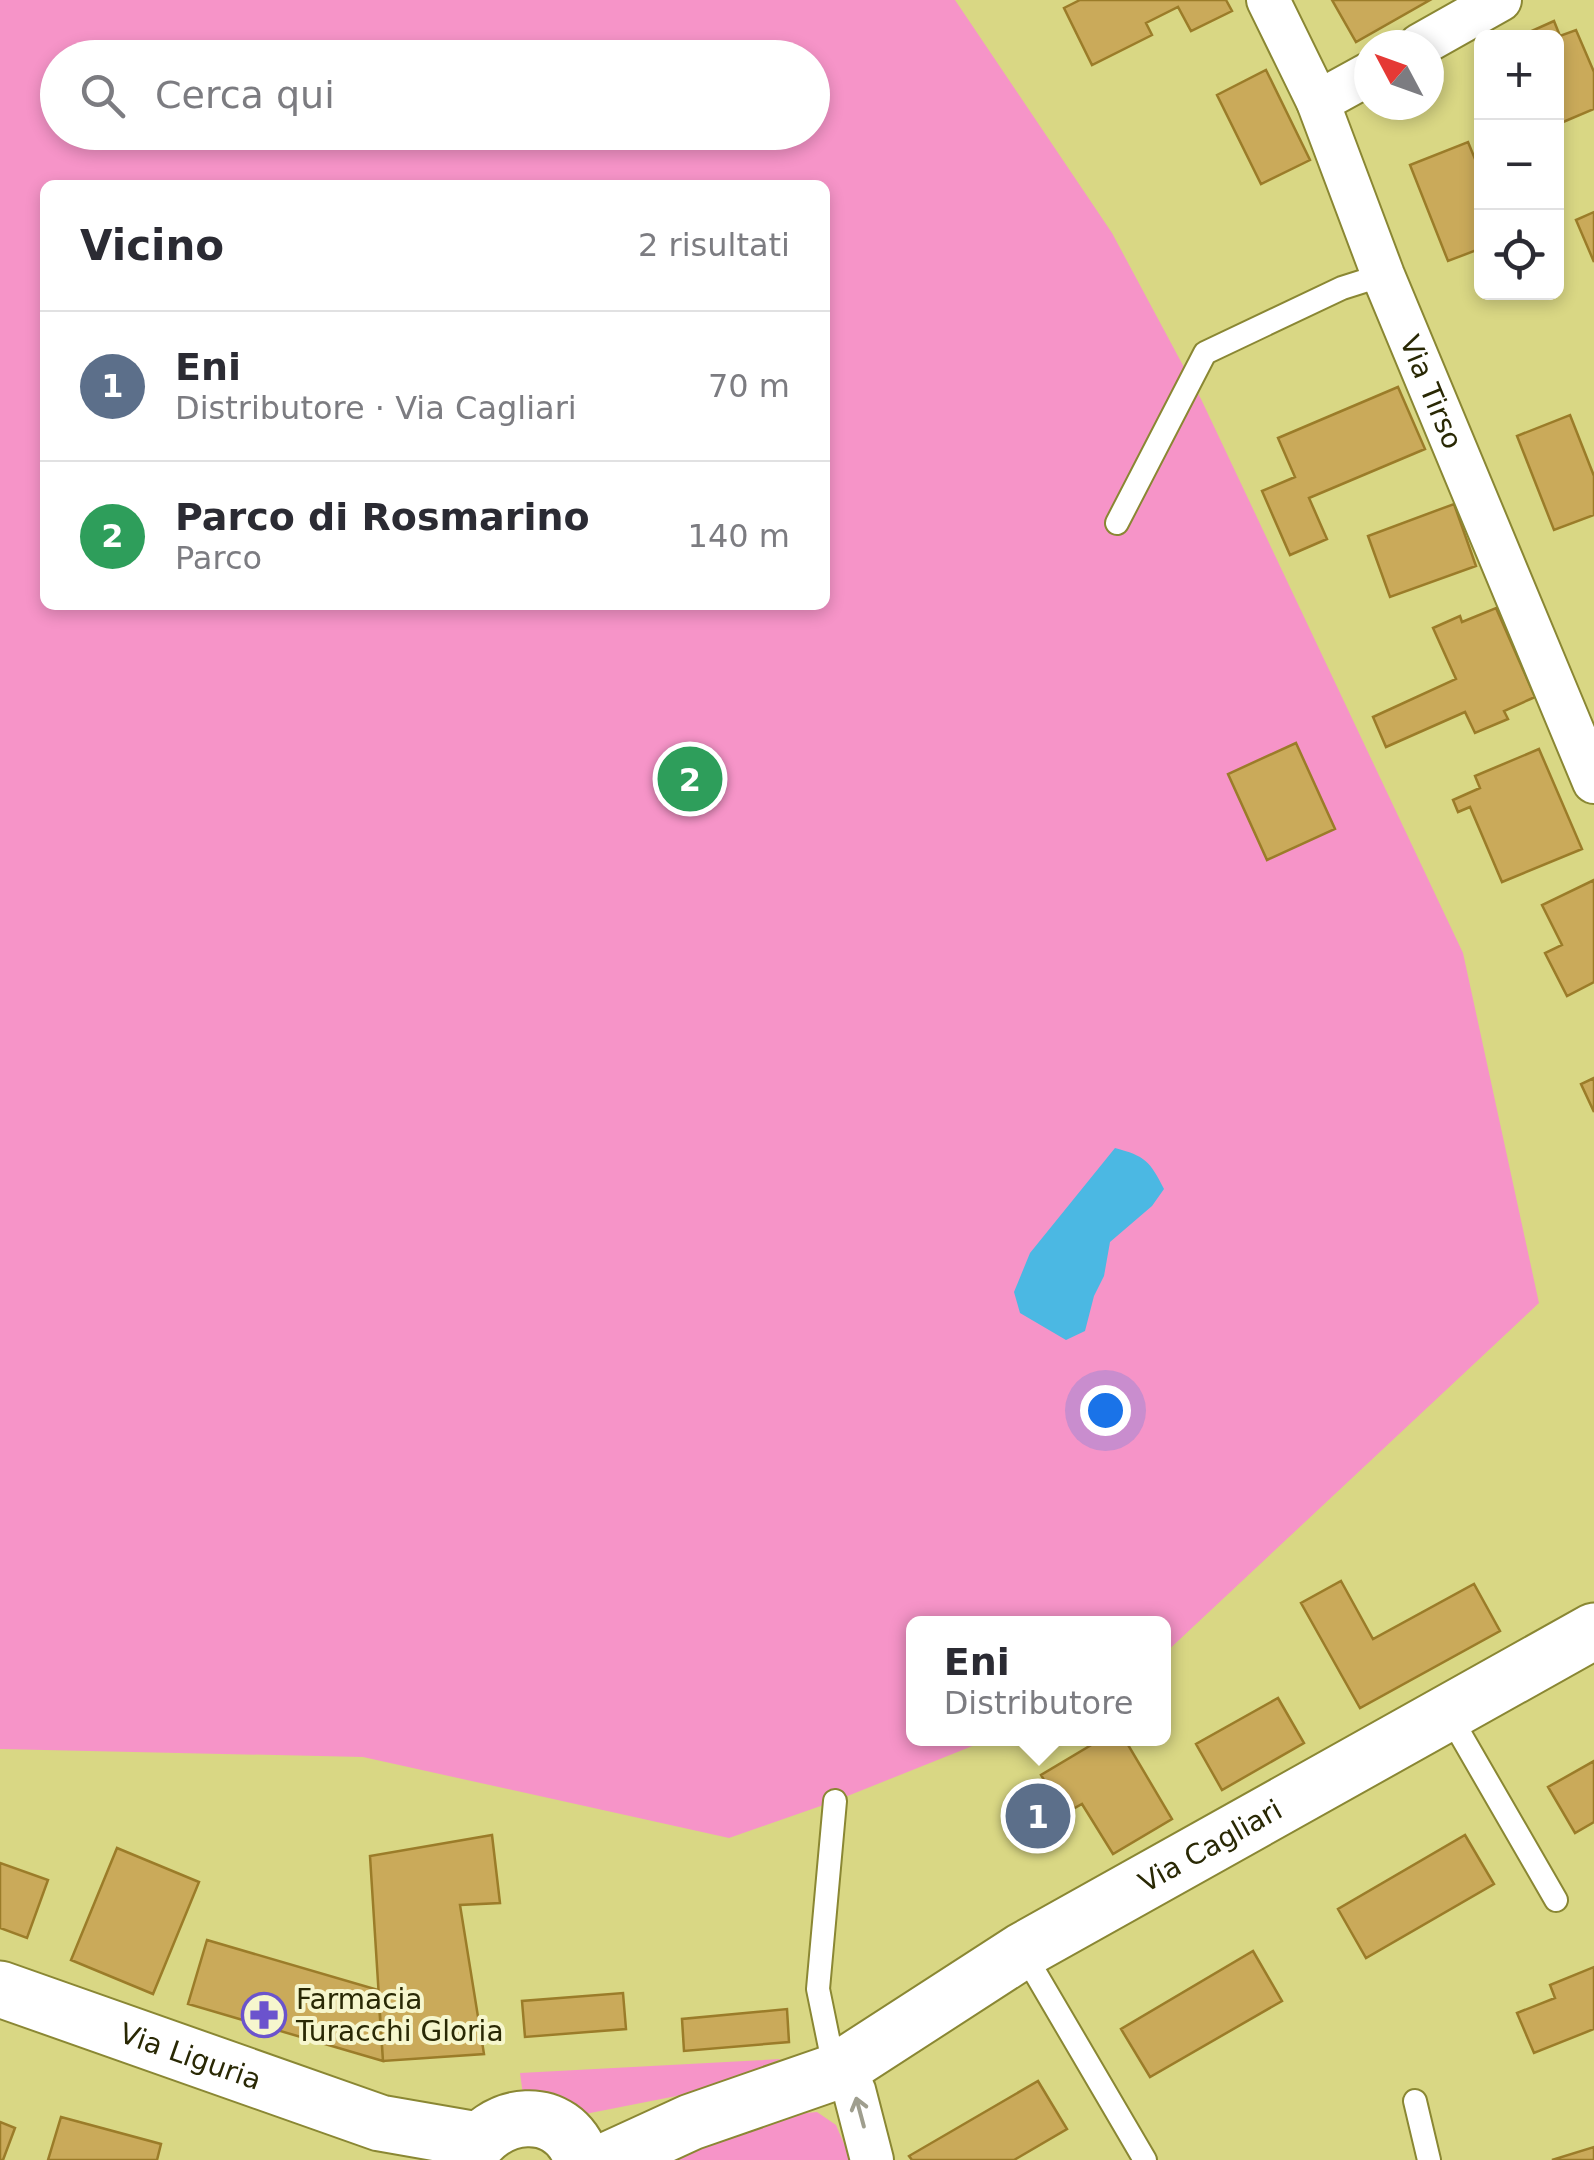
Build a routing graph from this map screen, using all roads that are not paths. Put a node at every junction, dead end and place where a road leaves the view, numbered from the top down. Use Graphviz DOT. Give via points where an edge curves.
graph roads {
  1 [pos="1268,0"];
  2 [pos="1500,0"];
  3 [pos="1444,32"];
  4 [pos="1354,82"];
  5 [pos="1318,102"];
  6 [pos="1383,276"];
  7 [pos="1117,523"];
  8 [pos="1594,782"];
  9 [pos="1594,1631"];
  10 [pos="1448,1713"];
  11 [pos="835,1800"];
  12 [pos="1556,1900"];
  13 [pos="1022,1951"];
  14 [pos="0,1989"];
  15 [pos="834,2072"];
  16 [pos="1415,2101"];
  17 [pos="691,2122"];
  18 [pos="570,2144"];
  19 [pos="460,2153"];
  20 [pos="608,2160"];
  21 [pos="872,2160"];
  22 [pos="1145,2160"];
  23 [pos="1428,2160"];
  1 -- 5 [label="street, Via Tirso"];
  2 -- 3 [label="street"];
  4 -- 5 [label="street"];
  5 -- 6 [label="street, Via Tirso"];
  6 -- 7 [label="lane" via="1342,288 1204,353"];
  6 -- 8 [label="street, Via Tirso"];
  9 -- 10 [label="street, Via Cagliari"];
  10 -- 12 [label="lane"];
  10 -- 13 [label="street, Via Cagliari"];
  11 -- 15 [label="lane" via="818,1989"];
  13 -- 15 [label="street, Via Cagliari"];
  13 -- 22 [label="lane"];
  14 -- 19 [label="street, Via Liguria"];
  15 -- 17 [label="street, Via Cagliari"];
  21 -- 15 [label="street, one-way" via="854,2090"];
  16 -- 23 [label="lane"];
  17 -- 18 [label="street"];
  17 -- 20 [label="street"];
  18 -- 19 [label="street" via="536,2119 515,2118"];
}
